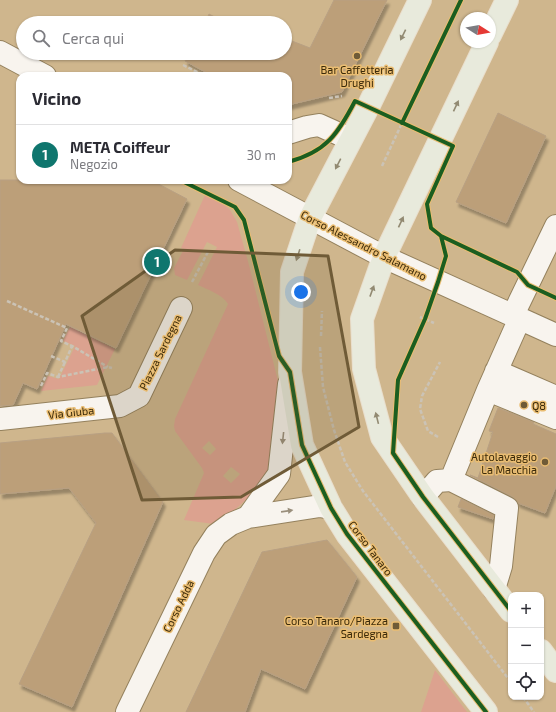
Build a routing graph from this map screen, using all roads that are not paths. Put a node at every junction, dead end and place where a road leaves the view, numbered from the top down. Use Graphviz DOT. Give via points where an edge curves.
graph roads {
  1 [pos="420,0"];
  2 [pos="507,0"];
  3 [pos="496,23"];
  4 [pos="484,48"];
  5 [pos="0,52"];
  6 [pos="37,72"];
  7 [pos="292,132"];
  8 [pos="350,139"];
  9 [pos="246,184"];
  10 [pos="310,218"];
  11 [pos="556,226"];
  12 [pos="384,257"];
  13 [pos="182,308"];
  14 [pos="516,317"];
  15 [pos="556,335"];
  16 [pos="290,372"];
  17 [pos="492,380"];
  18 [pos="139,396"];
  19 [pos="556,397"];
  20 [pos="556,418"];
  21 [pos="0,419"];
  22 [pos="451,480"];
  23 [pos="423,497"];
  24 [pos="331,508"];
  25 [pos="248,517"];
  26 [pos="494,589"];
  27 [pos="508,607"];
  28 [pos="544,655"];
  29 [pos="556,672"];
  30 [pos="127,712"];
  31 [pos="486,712"];
  1 -- 8 [label="main road, Corso Tanaro, one-way"];
  2 -- 3 [label="main road"];
  12 -- 4 [label="main road, one-way"];
  5 -- 6 [label="street"];
  7 -- 8 [label="street" via="319,125"];
  8 -- 10 [label="main road, Corso Tanaro, one-way"];
  9 -- 10 [label="street, Corso Alessandro Salamano"];
  10 -- 12 [label="street, Corso Alessandro Salamano"];
  10 -- 16 [label="main road, Corso Tanaro, one-way" via="292,272"];
  11 -- 14 [label="street"];
  12 -- 14 [label="street, Corso Alessandro Salamano"];
  23 -- 12 [label="main road, one-way" via="382,437 364,369 362,319"];
  13 -- 18 [label="street, Piazza Sardegna"];
  14 -- 15 [label="street, Corso Alessandro Salamano"];
  14 -- 17 [label="street"];
  16 -- 24 [label="main road, Corso Tanaro" via="302,445"];
  16 -- 25 [label="street, one-way" via="279,474"];
  17 -- 19 [label="street"];
  17 -- 20 [label="street"];
  17 -- 22 [label="street"];
  18 -- 21 [label="street, Via Giuba" via="120,406"];
  22 -- 23 [label="street" via="438,481"];
  22 -- 26 [label="street" via="506,508 501,566"];
  23 -- 26 [label="main road"];
  25 -- 24 [label="street, Corso Adda, one-way" via="320,506"];
  24 -- 31 [label="main road, Corso Tanaro" via="347,534"];
  25 -- 30 [label="street, Corso Adda" via="231,524 216,535 204,553"];
  26 -- 27 [label="main road"];
  28 -- 29 [label="main road"];
}
